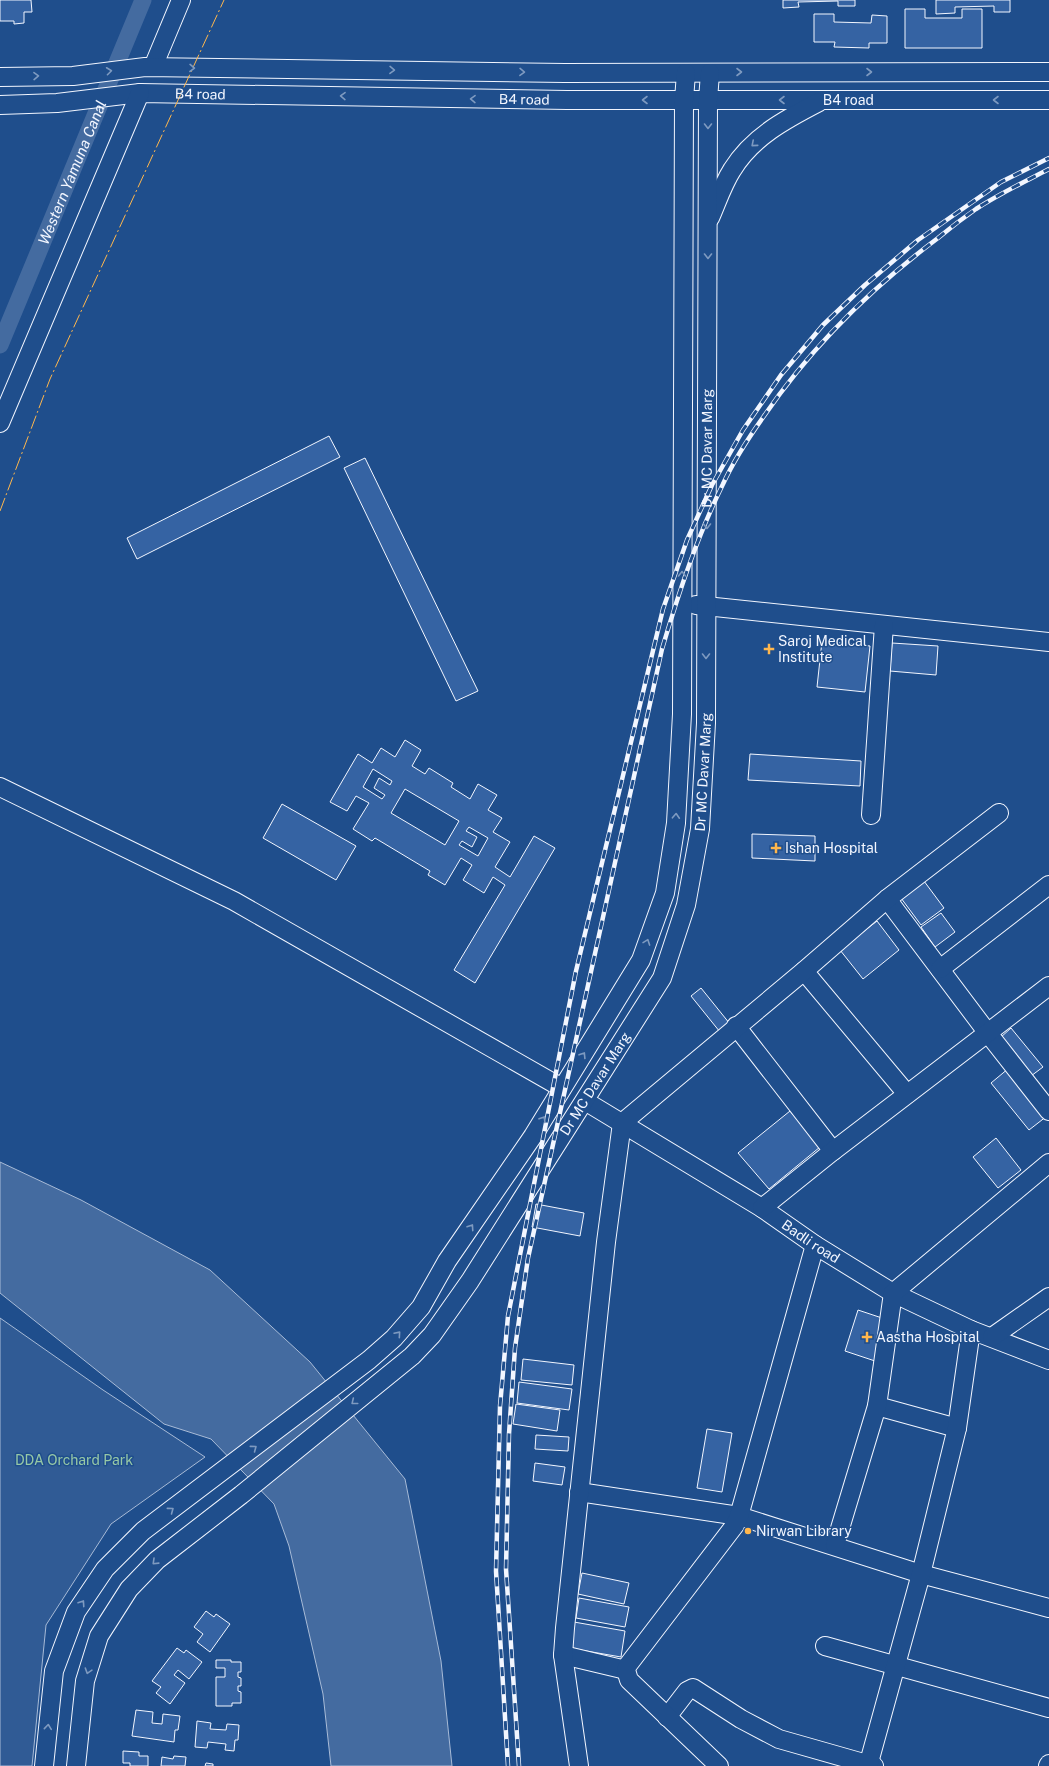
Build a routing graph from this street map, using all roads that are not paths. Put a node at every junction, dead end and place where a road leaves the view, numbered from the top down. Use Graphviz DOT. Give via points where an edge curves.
graph roads {
  1 [pos="181,0"];
  2 [pos="149,67"];
  3 [pos="1023,72"];
  4 [pos="1049,72"];
  5 [pos="686,73"];
  6 [pos="710,73"];
  7 [pos="0,77"];
  8 [pos="134,93"];
  9 [pos="684,100"];
  10 [pos="708,100"];
  11 [pos="821,100"];
  12 [pos="1022,100"];
  13 [pos="1049,100"];
  14 [pos="0,105"];
  15 [pos="708,222"];
  16 [pos="0,423"];
  17 [pos="682,604"];
  18 [pos="707,607"];
  19 [pos="884,625"];
  20 [pos="1049,642"];
  21 [pos="0,787"];
  22 [pos="999,813"];
  23 [pos="871,815"];
  24 [pos="1049,885"];
  25 [pos="887,899"];
  26 [pos="940,969"];
  27 [pos="804,971"];
  28 [pos="1049,986"];
  29 [pos="736,1026"];
  30 [pos="987,1032"];
  31 [pos="562,1088"];
  32 [pos="907,1094"];
  33 [pos="585,1101"];
  34 [pos="1049,1111"];
  35 [pos="622,1123"];
  36 [pos="833,1151"];
  37 [pos="1049,1163"];
  38 [pos="762,1208"];
  39 [pos="815,1245"];
  40 [pos="439,1274"];
  41 [pos="462,1292"];
  42 [pos="893,1293"];
  43 [pos="1049,1297"];
  44 [pos="971,1330"];
  45 [pos="992,1337"];
  46 [pos="1049,1360"];
  47 [pos="877,1406"];
  48 [pos="957,1428"];
  49 [pos="579,1492"];
  50 [pos="739,1516"];
  51 [pos="835,1546"];
  52 [pos="921,1574"];
  53 [pos="1049,1608"];
  54 [pos="825,1646"];
  55 [pos="564,1655"];
  56 [pos="896,1665"];
  57 [pos="626,1670"];
  58 [pos="1049,1708"];
  59 [pos="667,1717"];
  60 [pos="870,1765"];
  61 [pos="44,1766"];
  62 [pos="76,1766"];
  63 [pos="579,1766"];
  64 [pos="719,1766"];
  1 -- 2 [label="street"];
  2 -- 5 [label="street, B4 road, one-way"];
  7 -- 2 [label="street, B4 road, one-way" via="73,76"];
  3 -- 4 [label="street, B4 road"];
  6 -- 3 [label="street, B4 road, one-way"];
  3 -- 12 [label="street"];
  5 -- 6 [label="street, B4 road"];
  5 -- 9 [label="street"];
  6 -- 10 [label="street, Dr MC Davar Marg"];
  9 -- 8 [label="street, B4 road, one-way"];
  8 -- 14 [label="street, B4 road" via="57,103"];
  8 -- 16 [label="street"];
  9 -- 10 [label="street, B4 road"];
  17 -- 9 [label="street, one-way"];
  11 -- 10 [label="street, B4 road, one-way"];
  10 -- 15 [label="street, Dr MC Davar Marg, one-way"];
  12 -- 11 [label="street, B4 road, one-way"];
  11 -- 15 [label="street, one-way" via="786,118 750,146 732,170"];
  12 -- 13 [label="street, B4 road"];
  15 -- 18 [label="street, Dr MC Davar Marg, one-way"];
  17 -- 18 [label="street"];
  31 -- 17 [label="street, one-way" via="641,960 665,893 676,823 682,714"];
  18 -- 19 [label="street"];
  18 -- 33 [label="street, Dr MC Davar Marg, one-way" via="706,723 700,829 686,905 662,978"];
  19 -- 20 [label="street"];
  19 -- 23 [label="street"];
  21 -- 31 [label="street" via="234,901"];
  22 -- 25 [label="street"];
  24 -- 26 [label="street"];
  25 -- 26 [label="street"];
  25 -- 27 [label="street"];
  26 -- 30 [label="street"];
  27 -- 29 [label="street"];
  27 -- 32 [label="street"];
  28 -- 30 [label="street"];
  29 -- 35 [label="street"];
  29 -- 36 [label="street"];
  30 -- 32 [label="street"];
  30 -- 34 [label="street"];
  40 -- 31 [label="street, one-way"];
  32 -- 36 [label="street"];
  33 -- 35 [label="street, Badli road"];
  33 -- 41 [label="street, Dr MC Davar Marg"];
  35 -- 38 [label="street, Badli road"];
  35 -- 49 [label="street" via="606,1242"];
  36 -- 38 [label="street"];
  37 -- 42 [label="street"];
  38 -- 39 [label="street, Badli road"];
  39 -- 42 [label="street, Badli road"];
  39 -- 50 [label="street"];
  40 -- 41 [label="street"];
  61 -- 40 [label="street, one-way" via="54,1671 76,1612 105,1569 143,1531 369,1360 394,1338 421,1307"];
  41 -- 62 [label="street, Dr MC Davar Marg, one-way" via="432,1335 412,1356 157,1560 129,1589 100,1636 84,1682"];
  42 -- 44 [label="street, Badli road"];
  42 -- 47 [label="street"];
  43 -- 45 [label="street"];
  44 -- 45 [label="street, Badli road"];
  44 -- 48 [label="street"];
  45 -- 46 [label="street, Badli road"];
  47 -- 48 [label="street"];
  47 -- 51 [label="street"];
  48 -- 52 [label="street"];
  49 -- 50 [label="street"];
  49 -- 55 [label="street" via="564,1628"];
  50 -- 51 [label="street"];
  50 -- 57 [label="street" via="729,1535 628,1664"];
  51 -- 52 [label="street"];
  52 -- 53 [label="street"];
  52 -- 56 [label="street"];
  54 -- 56 [label="street"];
  55 -- 57 [label="street"];
  55 -- 63 [label="street"];
  56 -- 58 [label="street"];
  56 -- 60 [label="street"];
  57 -- 59 [label="street" via="629,1680"];
  59 -- 60 [label="street" via="686,1691 692,1688 779,1739"];
  59 -- 64 [label="street"];
}
